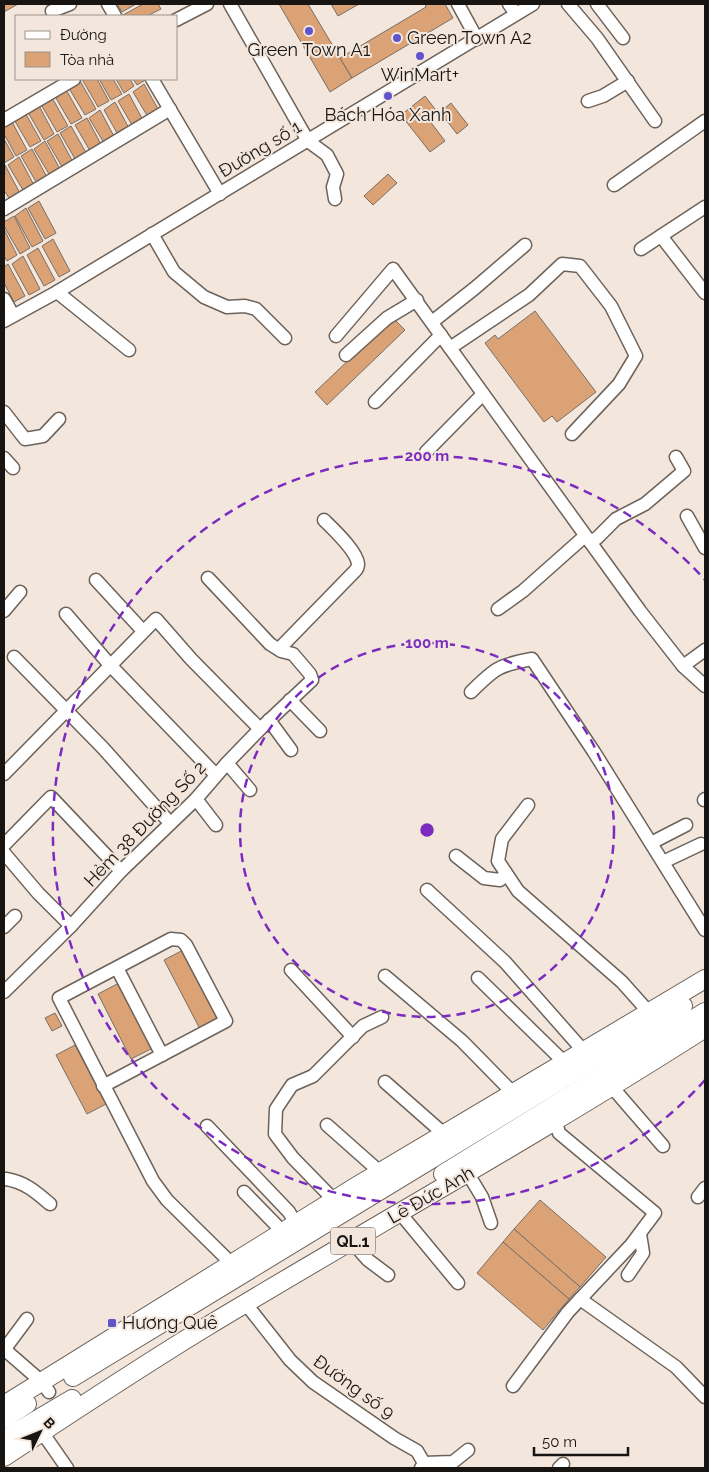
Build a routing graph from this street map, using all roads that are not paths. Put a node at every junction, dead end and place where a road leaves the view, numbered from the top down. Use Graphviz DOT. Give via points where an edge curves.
graph roads {
  1 [pos="70,4"];
  2 [pos="108,4"];
  3 [pos="207,4"];
  4 [pos="230,4"];
  5 [pos="458,4"];
  6 [pos="533,4"];
  7 [pos="568,4"];
  8 [pos="597,4"];
  9 [pos="512,9"];
  10 [pos="52,11"];
  11 [pos="114,15"];
  12 [pos="178,19"];
  13 [pos="623,38"];
  14 [pos="478,39"];
  15 [pos="72,80"];
  16 [pos="153,80"];
  17 [pos="628,81"];
  18 [pos="588,101"];
  19 [pos="170,109"];
  20 [pos="4,120"];
  21 [pos="655,121"];
  22 [pos="705,121"];
  23 [pos="308,141"];
  24 [pos="614,185"];
  25 [pos="220,194"];
  26 [pos="335,200"];
  27 [pos="705,207"];
  28 [pos="4,209"];
  29 [pos="152,234"];
  30 [pos="661,236"];
  31 [pos="525,246"];
  32 [pos="641,249"];
  33 [pos="57,292"];
  34 [pos="705,294"];
  35 [pos="4,299"];
  36 [pos="417,300"];
  37 [pos="9,318"];
  38 [pos="432,322"];
  39 [pos="441,335"];
  40 [pos="336,336"];
  41 [pos="285,338"];
  42 [pos="450,348"];
  43 [pos="129,350"];
  44 [pos="346,355"];
  45 [pos="483,394"];
  46 [pos="375,402"];
  47 [pos="4,412"];
  48 [pos="59,419"];
  49 [pos="572,434"];
  50 [pos="426,452"];
  51 [pos="676,457"];
  52 [pos="4,458"];
  53 [pos="13,468"];
  54 [pos="687,516"];
  55 [pos="324,520"];
  56 [pos="588,539"];
  57 [pos="705,548"];
  58 [pos="208,578"];
  59 [pos="96,580"];
  60 [pos="20,592"];
  61 [pos="498,609"];
  62 [pos="4,611"];
  63 [pos="66,614"];
  64 [pos="143,631"];
  65 [pos="278,649"];
  66 [pos="705,650"];
  67 [pos="14,656"];
  68 [pos="110,665"];
  69 [pos="683,666"];
  70 [pos="705,686"];
  71 [pos="472,692"];
  72 [pos="290,700"];
  73 [pos="67,711"];
  74 [pos="264,724"];
  75 [pos="320,731"];
  76 [pos="291,750"];
  77 [pos="227,763"];
  78 [pos="4,774"];
  79 [pos="216,776"];
  80 [pos="250,790"];
  81 [pos="196,799"];
  82 [pos="528,805"];
  83 [pos="170,823"];
  84 [pos="216,824"];
  85 [pos="686,825"];
  86 [pos="651,843"];
  87 [pos="701,844"];
  88 [pos="4,845"];
  89 [pos="4,853"];
  90 [pos="456,856"];
  91 [pos="662,862"];
  92 [pos="121,871"];
  93 [pos="506,874"];
  94 [pos="427,890"];
  95 [pos="15,916"];
  96 [pos="71,926"];
  97 [pos="4,927"];
  98 [pos="705,930"];
  99 [pos="117,968"];
  100 [pos="291,970"];
  101 [pos="385,976"];
  102 [pos="478,978"];
  103 [pos="705,979"];
  104 [pos="4,992"];
  105 [pos="705,993"];
  106 [pos="705,1012"];
  107 [pos="382,1017"];
  108 [pos="653,1017"];
  109 [pos="705,1028"];
  110 [pos="352,1037"];
  111 [pos="162,1055"];
  112 [pos="588,1056"];
  113 [pos="564,1062"];
  114 [pos="384,1082"];
  115 [pos="103,1086"];
  116 [pos="612,1088"];
  117 [pos="514,1093"];
  118 [pos="556,1122"];
  119 [pos="327,1124"];
  120 [pos="207,1126"];
  121 [pos="444,1134"];
  122 [pos="663,1146"];
  123 [pos="465,1168"];
  124 [pos="380,1172"];
  125 [pos="5,1180"];
  126 [pos="244,1192"];
  127 [pos="334,1200"];
  128 [pos="50,1204"];
  129 [pos="400,1213"];
  130 [pos="490,1223"];
  131 [pos="289,1228"];
  132 [pos="640,1234"];
  133 [pos="352,1242"];
  134 [pos="232,1263"];
  135 [pos="388,1275"];
  136 [pos="628,1275"];
  137 [pos="458,1283"];
  138 [pos="580,1298"];
  139 [pos="246,1304"];
  140 [pos="27,1319"];
  141 [pos="4,1350"];
  142 [pos="514,1386"];
  143 [pos="45,1387"];
  144 [pos="705,1397"];
  145 [pos="4,1405"];
  146 [pos="4,1419"];
  147 [pos="42,1432"];
  148 [pos="4,1439"];
  149 [pos="468,1450"];
  150 [pos="4,1456"];
  151 [pos="423,1466"];
  152 [pos="67,1468"];
  1 -- 10 [label="street"];
  2 -- 11 [label="street"];
  3 -- 12 [label="street"];
  4 -- 23 [label="street"];
  5 -- 14 [label="street"];
  6 -- 9 [label="street, Đường số 1"];
  7 -- 17 [label="street"];
  8 -- 13 [label="street"];
  9 -- 14 [label="street, Đường số 1"];
  14 -- 23 [label="street, Đường số 1"];
  15 -- 20 [label="street"];
  16 -- 19 [label="street"];
  17 -- 18 [label="street"];
  17 -- 21 [label="street"];
  19 -- 25 [label="street"];
  19 -- 28 [label="street"];
  22 -- 24 [label="street"];
  23 -- 25 [label="street, Đường số 1"];
  23 -- 26 [label="street" via="327,155 337,174 333,187"];
  25 -- 29 [label="street, Đường số 1"];
  27 -- 30 [label="street"];
  29 -- 33 [label="street, Đường số 1"];
  29 -- 41 [label="street" via="174,272 204,297 227,307 256,309"];
  30 -- 32 [label="street"];
  30 -- 34 [label="street"];
  31 -- 38 [label="street"];
  33 -- 37 [label="street, Đường số 1"];
  33 -- 43 [label="street"];
  35 -- 37 [label="street"];
  36 -- 38 [label="street"];
  36 -- 40 [label="street" via="393,268"];
  36 -- 44 [label="street" via="387,318"];
  38 -- 39 [label="street"];
  39 -- 42 [label="street"];
  39 -- 46 [label="street"];
  42 -- 45 [label="street"];
  42 -- 49 [label="street" via="529,295 562,264 580,266 611,306 636,356 619,384"];
  45 -- 50 [label="street"];
  45 -- 56 [label="street"];
  47 -- 48 [label="street" via="25,439 43,436"];
  51 -- 56 [label="street" via="684,471 678,477 645,504 616,519 597,538"];
  52 -- 53 [label="street"];
  54 -- 57 [label="street"];
  55 -- 65 [label="street" via="349,548 358,566"];
  56 -- 61 [label="street"];
  56 -- 69 [label="street"];
  58 -- 65 [label="street"];
  59 -- 64 [label="street"];
  60 -- 62 [label="street"];
  63 -- 68 [label="street"];
  64 -- 68 [label="street"];
  64 -- 74 [label="street" via="156,619 192,659"];
  65 -- 72 [label="street, Hẻm 38 Đường Số 2" via="293,654 312,680"];
  66 -- 69 [label="street"];
  67 -- 73 [label="street"];
  68 -- 73 [label="street"];
  68 -- 79 [label="street"];
  69 -- 70 [label="street"];
  71 -- 86 [label="street" via="492,671 508,663 532,659"];
  72 -- 74 [label="street, Hẻm 38 Đường Số 2"];
  72 -- 75 [label="street"];
  73 -- 78 [label="street"];
  73 -- 83 [label="street"];
  74 -- 76 [label="street"];
  74 -- 77 [label="street, Hẻm 38 Đường Số 2"];
  77 -- 79 [label="street, Hẻm 38 Đường Số 2"];
  77 -- 80 [label="street"];
  79 -- 81 [label="street, Hẻm 38 Đường Số 2"];
  81 -- 83 [label="street, Hẻm 38 Đường Số 2"];
  81 -- 84 [label="street"];
  82 -- 93 [label="street" via="502,839 498,861"];
  83 -- 92 [label="street, Hẻm 38 Đường Số 2"];
  85 -- 86 [label="street"];
  86 -- 91 [label="street"];
  87 -- 91 [label="street"];
  88 -- 92 [label="street" via="51,797"];
  89 -- 96 [label="street"];
  90 -- 93 [label="street" via="484,878 500,880"];
  91 -- 98 [label="street"];
  92 -- 96 [label="street, Hẻm 38 Đường Số 2"];
  93 -- 108 [label="street" via="518,891 622,982"];
  94 -- 112 [label="street" via="505,962"];
  95 -- 97 [label="street"];
  96 -- 104 [label="street, Hẻm 38 Đường Số 2"];
  99 -- 111 [label="street"];
  99 -- 111 [label="street" via="178,938 186,945 226,1021"];
  99 -- 115 [label="street" via="59,998"];
  100 -- 110 [label="street"];
  101 -- 117 [label="street" via="462,1041"];
  102 -- 113 [label="street"];
  103 -- 108 [label="highway, Lê Đức Anh / QL.1"];
  105 -- 108 [label="highway, Lê Đức Anh / QL.1"];
  106 -- 123 [label="highway, Lê Đức Anh / QL.1"];
  107 -- 110 [label="street" via="363,1026"];
  108 -- 112 [label="highway, Lê Đức Anh / QL.1"];
  109 -- 116 [label="highway, Lê Đức Anh / QL.1"];
  110 -- 127 [label="street" via="313,1076 292,1085 276,1109 275,1134 293,1158"];
  111 -- 115 [label="street"];
  112 -- 113 [label="highway, Lê Đức Anh / QL.1"];
  112 -- 143 [label="highway, Lê Đức Anh / QL.1"];
  113 -- 117 [label="highway, Lê Đức Anh / QL.1"];
  114 -- 121 [label="street"];
  115 -- 134 [label="street" via="159,1190"];
  116 -- 118 [label="highway, Lê Đức Anh / QL.1"];
  116 -- 122 [label="street"];
  117 -- 121 [label="highway, Lê Đức Anh / QL.1"];
  118 -- 123 [label="highway, Lê Đức Anh / QL.1"];
  118 -- 132 [label="street" via="560,1133 655,1213"];
  119 -- 124 [label="street"];
  120 -- 131 [label="street" via="289,1212"];
  121 -- 124 [label="highway, Lê Đức Anh / QL.1"];
  123 -- 129 [label="highway, Lê Đức Anh / QL.1"];
  123 -- 130 [label="street" via="482,1197"];
  123 -- 148 [label="highway, Lê Đức Anh / QL.1"];
  124 -- 127 [label="highway, Lê Đức Anh / QL.1"];
  125 -- 128 [label="street" via="16,1180 29,1186"];
  126 -- 131 [label="street"];
  127 -- 131 [label="highway, Lê Đức Anh / QL.1"];
  129 -- 133 [label="highway, Lê Đức Anh / QL.1"];
  129 -- 137 [label="street"];
  131 -- 134 [label="highway, Lê Đức Anh / QL.1"];
  132 -- 136 [label="street" via="643,1253"];
  132 -- 138 [label="street"];
  133 -- 135 [label="street"];
  133 -- 139 [label="highway, Lê Đức Anh / QL.1"];
  134 -- 143 [label="highway, Lê Đức Anh / QL.1"];
  138 -- 142 [label="street"];
  138 -- 144 [label="street" via="676,1367"];
  139 -- 147 [label="highway, Lê Đức Anh / QL.1"];
  139 -- 151 [label="street, Đường số 9" via="290,1360 314,1382 417,1451"];
  140 -- 141 [label="street"];
  141 -- 143 [label="street"];
  143 -- 145 [label="highway, Lê Đức Anh / QL.1"];
  143 -- 146 [label="highway, Lê Đức Anh / QL.1"];
  147 -- 150 [label="highway, Lê Đức Anh / QL.1"];
  147 -- 152 [label="street"];
  149 -- 151 [label="street" via="453,1462"];
}
